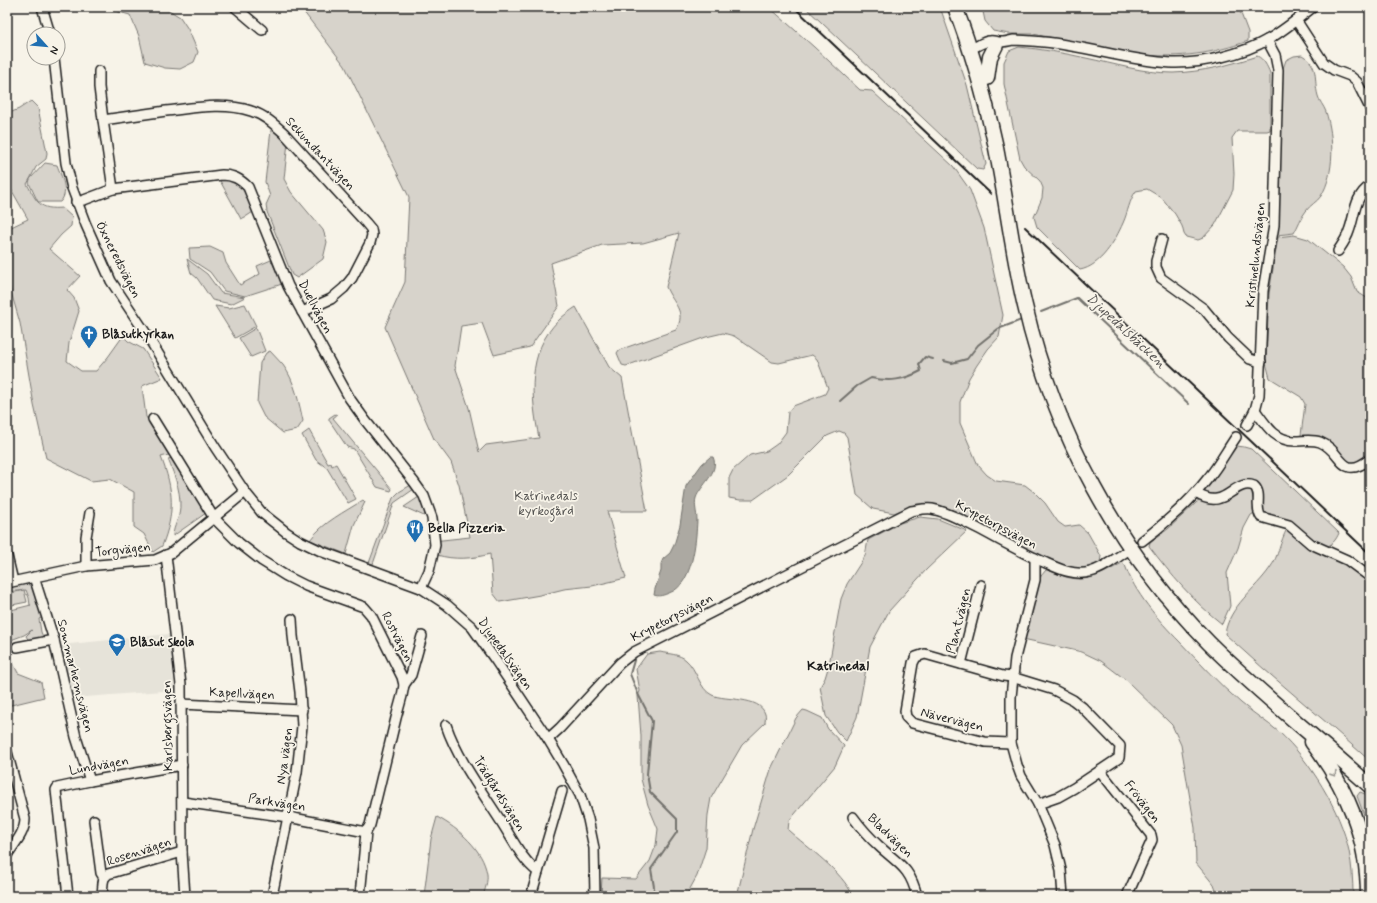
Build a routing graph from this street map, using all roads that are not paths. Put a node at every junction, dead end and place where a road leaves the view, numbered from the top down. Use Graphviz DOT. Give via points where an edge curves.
graph roads {
  1 [pos="42,7"];
  2 [pos="235,7"];
  3 [pos="955,7"];
  4 [pos="964,7"];
  5 [pos="1313,7"];
  6 [pos="1296,20"];
  7 [pos="48,26"];
  8 [pos="262,30"];
  9 [pos="1267,40"];
  10 [pos="998,43"];
  11 [pos="974,48"];
  12 [pos="55,66"];
  13 [pos="99,71"];
  14 [pos="987,78"];
  15 [pos="1370,108"];
  16 [pos="103,120"];
  17 [pos="1370,186"];
  18 [pos="113,189"];
  19 [pos="76,202"];
  20 [pos="1162,239"];
  21 [pos="1338,251"];
  22 [pos="302,312"];
  23 [pos="1261,362"];
  24 [pos="1256,410"];
  25 [pos="153,419"];
  26 [pos="1246,425"];
  27 [pos="1236,437"];
  28 [pos="1370,459"];
  29 [pos="244,492"];
  30 [pos="1196,493"];
  31 [pos="90,513"];
  32 [pos="214,518"];
  33 [pos="1142,540"];
  34 [pos="1127,550"];
  35 [pos="166,555"];
  36 [pos="7,556"];
  37 [pos="1035,558"];
  38 [pos="86,566"];
  39 [pos="34,577"];
  40 [pos="1370,577"];
  41 [pos="10,582"];
  42 [pos="981,585"];
  43 [pos="421,588"];
  44 [pos="292,619"];
  45 [pos="422,636"];
  46 [pos="54,640"];
  47 [pos="17,647"];
  48 [pos="961,664"];
  49 [pos="1012,677"];
  50 [pos="404,686"];
  51 [pos="182,704"];
  52 [pos="302,710"];
  53 [pos="1294,720"];
  54 [pos="446,725"];
  55 [pos="548,739"];
  56 [pos="1011,742"];
  57 [pos="7,752"];
  58 [pos="182,765"];
  59 [pos="1100,771"];
  60 [pos="1370,778"];
  61 [pos="90,781"];
  62 [pos="1370,786"];
  63 [pos="562,791"];
  64 [pos="183,802"];
  65 [pos="1038,804"];
  66 [pos="288,817"];
  67 [pos="853,817"];
  68 [pos="94,820"];
  69 [pos="366,832"];
  70 [pos="182,852"];
  71 [pos="7,855"];
  72 [pos="538,872"];
  73 [pos="104,878"];
  74 [pos="68,896"];
  75 [pos="102,896"];
  76 [pos="185,896"];
  77 [pos="272,896"];
  78 [pos="360,896"];
  79 [pos="531,896"];
  80 [pos="595,896"];
  81 [pos="917,896"];
  82 [pos="1063,896"];
  83 [pos="1127,896"];
  84 [pos="1368,896"];
  1 -- 7 [label="street"];
  2 -- 8 [label="street"];
  3 -- 11 [label="highway"];
  4 -- 11 [label="highway"];
  5 -- 6 [label="street"];
  6 -- 9 [label="street"];
  6 -- 15 [label="street" via="1324,63 1357,82"];
  9 -- 10 [label="street" via="1230,55 1174,63 1136,59 1045,42 1022,40"];
  9 -- 23 [label="street, Kristinelundsvägen" via="1275,55 1278,70 1274,225 1263,291"];
  10 -- 11 [label="street" via="987,41"];
  10 -- 14 [label="highway" via="990,57"];
  11 -- 14 [label="highway"];
  11 -- 53 [label="highway" via="1028,317 1044,374 1078,458 1119,530 1144,566 1190,622 1238,670"];
  12 -- 19 [label="street, Öxneredsvägen" via="66,163"];
  13 -- 16 [label="street"];
  14 -- 60 [label="highway" via="1023,267 1041,342 1062,404 1105,493 1149,562 1170,590 1214,639"];
  16 -- 18 [label="street"];
  16 -- 22 [label="street, Sekundantvägen" via="191,108 228,106 262,116 284,133 366,223 372,235 352,278 344,288 330,299"];
  17 -- 21 [label="street" via="1362,191 1350,231"];
  18 -- 19 [label="street, Duellvägen"];
  18 -- 22 [label="street, Duellvägen" via="222,175 233,176 242,181 248,187 280,268"];
  19 -- 29 [label="street, Öxneredsvägen" via="111,281"];
  20 -- 23 [label="street" via="1156,261 1161,278 1204,309 1250,359"];
  22 -- 43 [label="street, Duellvägen" via="358,411 424,496 432,518 435,545 429,571"];
  23 -- 24 [label="street, Kristinelundsvägen"];
  24 -- 26 [label="street, Kristinelundsvägen"];
  24 -- 28 [label="street" via="1282,439 1319,442 1329,447 1344,464 1353,468"];
  25 -- 32 [label="street, Rostvägen"];
  27 -- 30 [label="street"];
  29 -- 32 [label="street, Torgvägen"];
  29 -- 43 [label="street, Djupedalsvägen" via="262,513 300,541"];
  30 -- 33 [label="street" via="1163,525"];
  30 -- 40 [label="street" via="1212,500 1247,484 1254,486 1258,491 1258,510 1261,518 1289,525 1312,544 1347,560"];
  31 -- 38 [label="street" via="86,537"];
  32 -- 35 [label="street, Torgvägen"];
  32 -- 50 [label="street, Rostvägen" via="239,543 275,570 306,586 368,610 402,677"];
  34 -- 37 [label="street" via="1097,569 1085,573 1062,570"];
  35 -- 38 [label="street, Torgvägen" via="155,560"];
  35 -- 51 [label="street, Karlsbergsvägen"];
  36 -- 41 [label="street"];
  37 -- 49 [label="street, Krypetorpsvägen" via="1035,580 1018,642"];
  37 -- 55 [label="street, Krypetorpsvägen" via="954,516 932,509 911,511 634,652 620,663"];
  38 -- 39 [label="street, Torgvägen"];
  39 -- 41 [label="street, Torgvägen"];
  39 -- 46 [label="street, Sommarhemsvägen"];
  42 -- 48 [label="street, Plantvägen"];
  43 -- 55 [label="street, Djupedalsvägen" via="447,605 472,628"];
  44 -- 52 [label="street, Nya vägen"];
  45 -- 50 [label="street" via="411,675"];
  46 -- 47 [label="street"];
  46 -- 61 [label="street, Sommarhemsvägen" via="75,732"];
  48 -- 49 [label="street, Nävervägen"];
  48 -- 56 [label="street, Nävervägen" via="925,654 916,657 905,711 906,718 912,724 976,740 992,743"];
  49 -- 56 [label="street, Krypetorpsvägen"];
  49 -- 59 [label="street, Nävervägen" via="1054,690 1073,700 1120,746 1119,758"];
  50 -- 69 [label="street" via="370,825"];
  51 -- 52 [label="street, Kapellvägen"];
  51 -- 58 [label="street, Karlsbergsvägen"];
  52 -- 66 [label="street, Nya vägen" via="300,748"];
  53 -- 62 [label="highway"];
  53 -- 84 [label="highway, one-way" via="1322,755 1352,809 1367,866"];
  54 -- 72 [label="street, Trädgårdsvägen" via="458,753 490,805 526,862"];
  55 -- 80 [label="street, Djupedalsvägen" via="580,795 588,819 594,848"];
  56 -- 65 [label="street, Krypetorpsvägen" via="1021,776"];
  57 -- 71 [label="street" via="25,819 24,827"];
  58 -- 61 [label="street, Lundvägen"];
  58 -- 64 [label="street, Karlsbergsvägen"];
  59 -- 65 [label="street" via="1058,797"];
  59 -- 83 [label="street, Frövägen" via="1151,835 1152,840"];
  61 -- 74 [label="street, Lundvägen" via="59,787 56,790"];
  63 -- 72 [label="street"];
  64 -- 66 [label="street, Parkvägen"];
  64 -- 70 [label="street, Karlsbergsvägen"];
  65 -- 82 [label="street, Krypetorpsvägen" via="1055,845"];
  66 -- 69 [label="street, Parkvägen"];
  66 -- 77 [label="street, Nya vägen"];
  67 -- 81 [label="street, Bladvägen" via="871,839 909,874"];
  68 -- 73 [label="street" via="101,873"];
  69 -- 78 [label="street"];
  70 -- 73 [label="street, Rosenvägen" via="108,874"];
  70 -- 76 [label="street, Karlsbergsvägen"];
  72 -- 79 [label="street"];
  73 -- 75 [label="street"];
}
